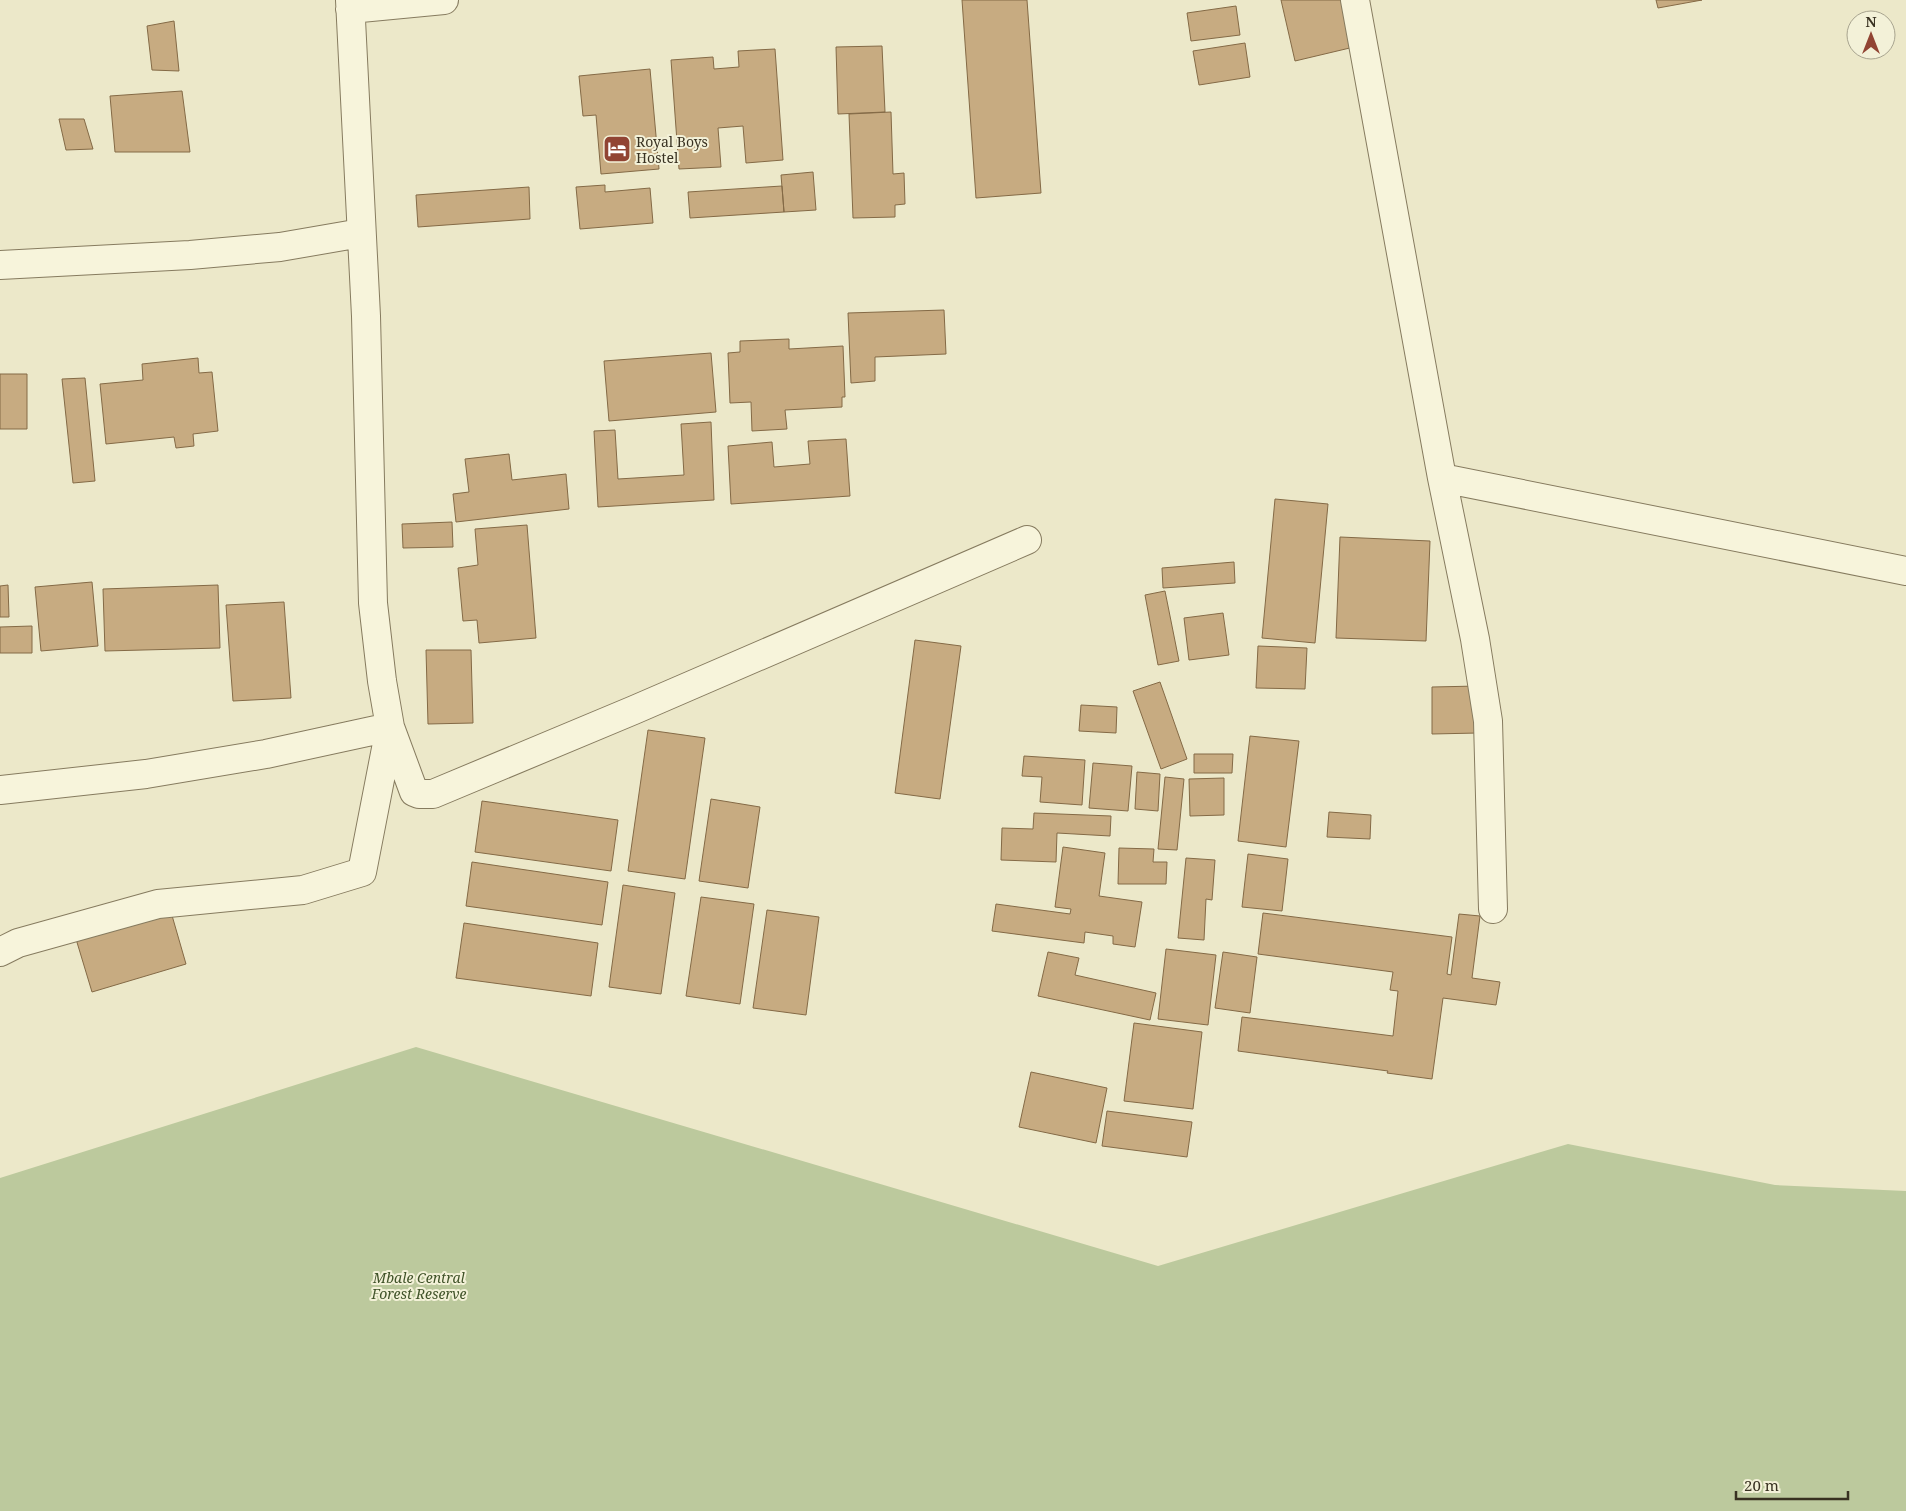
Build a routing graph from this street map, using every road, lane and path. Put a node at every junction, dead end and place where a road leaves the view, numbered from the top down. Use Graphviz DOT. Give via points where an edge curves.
graph roads {
  1 [pos="444,0"];
  2 [pos="1355,0"];
  3 [pos="350,5"];
  4 [pos="362,233"];
  5 [pos="0,265"];
  6 [pos="1442,478"];
  7 [pos="1027,540"];
  8 [pos="1906,571"];
  9 [pos="390,727"];
  10 [pos="0,790"];
  11 [pos="1493,909"];
  12 [pos="0,952"];
  1 -- 3 [label="street"];
  2 -- 6 [label="street"];
  3 -- 4 [label="street"];
  4 -- 5 [label="street" via="280,247 190,255"];
  4 -- 9 [label="street" via="373,603"];
  6 -- 8 [label="street"];
  6 -- 11 [label="street" via="1488,721"];
  7 -- 9 [label="street" via="433,794 414,792"];
  9 -- 10 [label="street" via="266,754 146,774"];
  9 -- 12 [label="street" via="362,872 303,890 158,904"];
}
